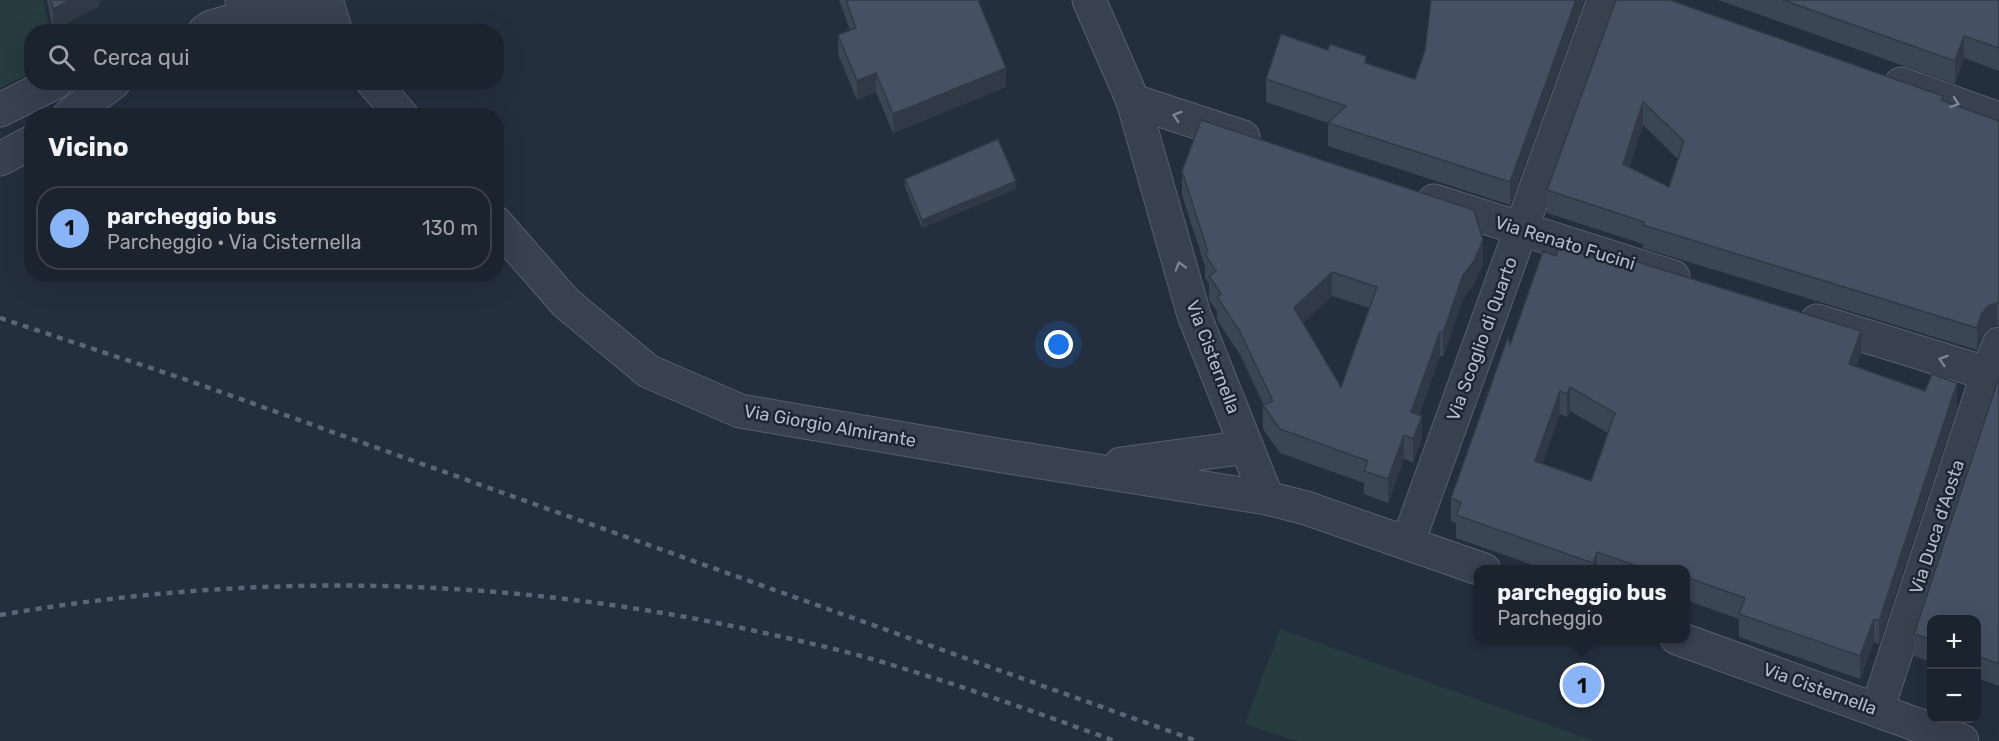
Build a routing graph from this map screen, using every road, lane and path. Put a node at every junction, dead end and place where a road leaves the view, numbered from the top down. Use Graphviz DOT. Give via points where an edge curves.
graph roads {
  1 [pos="224,0"];
  2 [pos="326,0"];
  3 [pos="1089,0"];
  4 [pos="1604,0"];
  5 [pos="272,7"];
  6 [pos="193,24"];
  7 [pos="220,24"];
  8 [pos="301,24"];
  9 [pos="334,24"];
  10 [pos="1875,75"];
  11 [pos="40,90"];
  12 [pos="103,90"];
  13 [pos="381,90"];
  14 [pos="1133,101"];
  15 [pos="80,108"];
  16 [pos="395,108"];
  17 [pos="0,110"];
  18 [pos="1999,119"];
  19 [pos="1266,145"];
  20 [pos="24,146"];
  21 [pos="0,159"];
  22 [pos="1411,193"];
  23 [pos="1522,230"];
  24 [pos="504,232"];
  25 [pos="1704,286"];
  26 [pos="1794,314"];
  27 [pos="1995,365"];
  28 [pos="1247,447"];
  29 [pos="1086,469"];
  30 [pos="1267,498"];
  31 [pos="1408,543"];
  32 [pos="1474,566"];
  33 [pos="1688,643"];
  34 [pos="1877,710"];
  35 [pos="1962,741"];
  1 -- 6 [label="street"];
  2 -- 9 [label="street"];
  3 -- 14 [label="street, Via Cisternella"];
  4 -- 23 [label="street, Via Scoglio di Quarto"];
  5 -- 7 [label="street"];
  5 -- 8 [label="street"];
  10 -- 18 [label="street, one-way"];
  11 -- 17 [label="street"];
  12 -- 15 [label="street"];
  13 -- 16 [label="street"];
  19 -- 14 [label="street, one-way"];
  28 -- 14 [label="street, Via Cisternella, one-way" via="1194,315"];
  20 -- 21 [label="street"];
  22 -- 23 [label="street, Via Renato Fucini"];
  23 -- 25 [label="street, Via Renato Fucini"];
  23 -- 31 [label="street, Via Scoglio di Quarto"];
  24 -- 29 [label="street, Via Giorgio Almirante" via="566,303 648,371 740,411"];
  27 -- 26 [label="street, one-way"];
  27 -- 34 [label="street, Via Duca d'Aosta"];
  28 -- 29 [label="street, Via Giorgio Almirante"];
  28 -- 30 [label="street, Via Cisternella"];
  29 -- 30 [label="street, Via Giorgio Almirante"];
  30 -- 31 [label="street"];
  31 -- 32 [label="street"];
  33 -- 34 [label="street, Via Cisternella"];
  34 -- 35 [label="street, Via Cisternella"];
}
